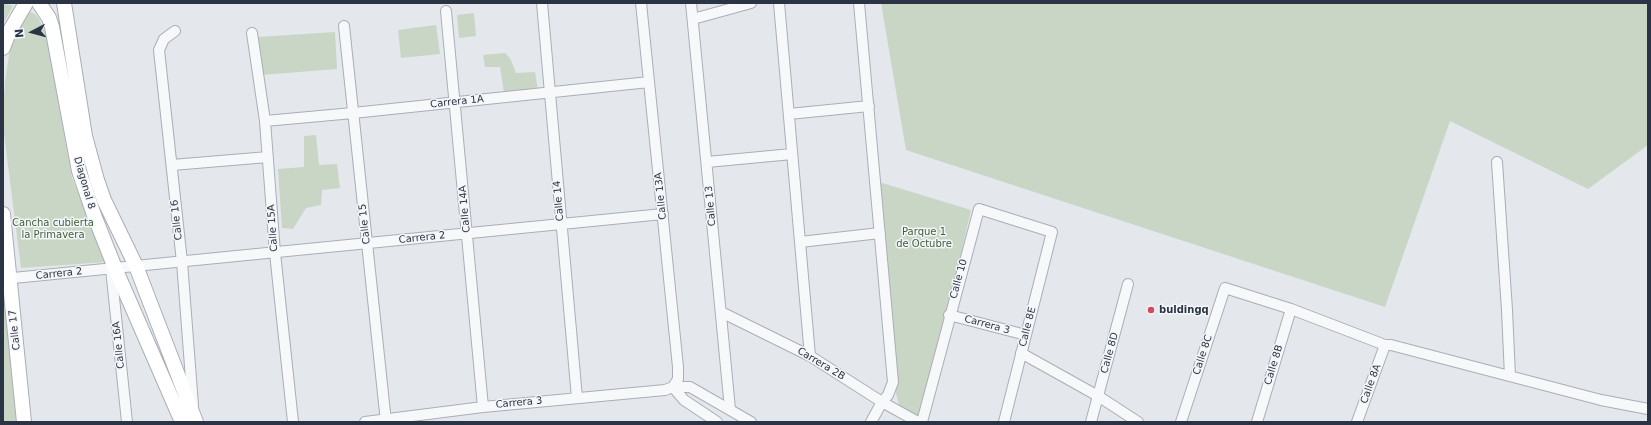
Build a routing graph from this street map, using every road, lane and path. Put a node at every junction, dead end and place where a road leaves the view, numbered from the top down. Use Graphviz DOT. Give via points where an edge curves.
graph roads {
  1 [pos="26,3"];
  2 [pos="39,3"];
  3 [pos="64,3"];
  4 [pos="542,3"];
  5 [pos="641,3"];
  6 [pos="692,3"];
  7 [pos="751,3"];
  8 [pos="779,3"];
  9 [pos="860,3"];
  10 [pos="446,11"];
  11 [pos="693,19"];
  12 [pos="344,26"];
  13 [pos="175,31"];
  14 [pos="252,33"];
  15 [pos="3,48"];
  16 [pos="649,82"];
  17 [pos="550,93"];
  18 [pos="455,102"];
  19 [pos="869,106"];
  20 [pos="353,113"];
  21 [pos="789,114"];
  22 [pos="266,121"];
  23 [pos="792,154"];
  24 [pos="268,157"];
  25 [pos="707,162"];
  26 [pos="1497,162"];
  27 [pos="172,165"];
  28 [pos="3,214"];
  29 [pos="663,214"];
  30 [pos="561,224"];
  31 [pos="1052,232"];
  32 [pos="467,233"];
  33 [pos="880,233"];
  34 [pos="800,242"];
  35 [pos="367,243"];
  36 [pos="275,252"];
  37 [pos="182,262"];
  38 [pos="136,266"];
  39 [pos="113,268"];
  40 [pos="6,279"];
  41 [pos="1128,284"];
  42 [pos="1291,309"];
  43 [pos="721,312"];
  44 [pos="949,315"];
  45 [pos="1026,335"];
  46 [pos="1385,345"];
  47 [pos="1021,353"];
  48 [pos="810,356"];
  49 [pos="1510,376"];
  50 [pos="672,387"];
  51 [pos="1098,396"];
  52 [pos="577,398"];
  53 [pos="882,402"];
  54 [pos="483,407"];
  55 [pos="730,409"];
  56 [pos="1648,409"];
  57 [pos="191,420"];
  58 [pos="385,421"];
  59 [pos="24,422"];
  60 [pos="126,422"];
  61 [pos="294,422"];
  62 [pos="365,422"];
  63 [pos="716,422"];
  64 [pos="751,422"];
  65 [pos="872,422"];
  66 [pos="918,422"];
  67 [pos="922,422"];
  68 [pos="1004,422"];
  69 [pos="1091,422"];
  70 [pos="1138,422"];
  71 [pos="1181,422"];
  72 [pos="1257,422"];
  73 [pos="1357,422"];
  1 -- 15 [label="street"];
  2 -- 39 [label="street, Diagonal 8" via="52,27 79,172"];
  3 -- 38 [label="street, Diagonal 8" via="85,136 97,180"];
  4 -- 17 [label="street, Calle 14"];
  5 -- 16 [label="street, Calle 13A"];
  6 -- 11 [label="street, Calle 13"];
  7 -- 11 [label="street"];
  8 -- 21 [label="street"];
  9 -- 19 [label="street"];
  10 -- 18 [label="street, Calle 14A"];
  11 -- 25 [label="street, Calle 13"];
  12 -- 20 [label="street, Calle 15"];
  13 -- 27 [label="street, Calle 16" via="164,39 159,50"];
  14 -- 22 [label="street, Calle 15A"];
  16 -- 17 [label="street, Carrera 1A"];
  16 -- 29 [label="street, Calle 13A"];
  17 -- 18 [label="street, Carrera 1A"];
  17 -- 30 [label="street, Calle 14"];
  18 -- 20 [label="street, Carrera 1A"];
  18 -- 32 [label="street, Calle 14A"];
  19 -- 21 [label="street"];
  19 -- 33 [label="street"];
  20 -- 22 [label="street, Carrera 1A"];
  20 -- 35 [label="street, Calle 15"];
  21 -- 23 [label="street"];
  22 -- 24 [label="street, Calle 15A"];
  23 -- 25 [label="street"];
  23 -- 34 [label="street"];
  24 -- 27 [label="street"];
  24 -- 36 [label="street, Calle 15A"];
  25 -- 43 [label="street, Calle 13"];
  26 -- 49 [label="street"];
  27 -- 37 [label="street, Calle 16"];
  28 -- 40 [label="street, Calle 17"];
  29 -- 30 [label="street, Carrera 2"];
  29 -- 50 [label="street, Calle 13A" via="678,367 678,379"];
  30 -- 32 [label="street, Carrera 2"];
  30 -- 52 [label="street, Calle 14"];
  31 -- 44 [label="street, Calle 10" via="978,209"];
  31 -- 45 [label="street, Calle 8E"];
  32 -- 35 [label="street, Carrera 2"];
  32 -- 54 [label="street, Calle 14A"];
  33 -- 34 [label="street"];
  33 -- 53 [label="street" via="893,382"];
  34 -- 48 [label="street"];
  35 -- 36 [label="street, Carrera 2"];
  35 -- 58 [label="street, Calle 15"];
  36 -- 37 [label="street, Carrera 2"];
  36 -- 61 [label="street, Calle 15A"];
  37 -- 38 [label="street, Carrera 2"];
  37 -- 57 [label="street, Calle 16"];
  38 -- 39 [label="street, Carrera 2"];
  38 -- 57 [label="street, Diagonal 8"];
  39 -- 40 [label="street, Carrera 2"];
  39 -- 57 [label="street, Diagonal 8"];
  39 -- 60 [label="street, Calle 16A"];
  40 -- 59 [label="street, Calle 17"];
  41 -- 51 [label="street, Calle 8D"];
  42 -- 46 [label="street"];
  42 -- 71 [label="street, Calle 8C" via="1225,288"];
  42 -- 72 [label="street, Calle 8B"];
  43 -- 48 [label="street, Carrera 2B"];
  43 -- 55 [label="street, Calle 13"];
  44 -- 45 [label="street, Carrera 3"];
  44 -- 67 [label="street, Calle 10"];
  45 -- 47 [label="street, Calle 8E"];
  46 -- 49 [label="street"];
  46 -- 73 [label="street, Calle 8A"];
  47 -- 51 [label="street"];
  47 -- 68 [label="street, Calle 8E"];
  48 -- 53 [label="street, Carrera 2B"];
  49 -- 56 [label="street" via="1601,400"];
  50 -- 52 [label="street, Carrera 3" via="665,390"];
  50 -- 55 [label="street, Carrera 3" via="690,387"];
  50 -- 63 [label="street" via="684,400"];
  51 -- 69 [label="street, Calle 8D"];
  51 -- 70 [label="street"];
  52 -- 54 [label="street, Carrera 3"];
  53 -- 65 [label="street"];
  53 -- 66 [label="street, Carrera 2B"];
  54 -- 58 [label="street, Carrera 3"];
  55 -- 64 [label="street, Carrera 3"];
  58 -- 62 [label="street, Carrera 3"];
}
